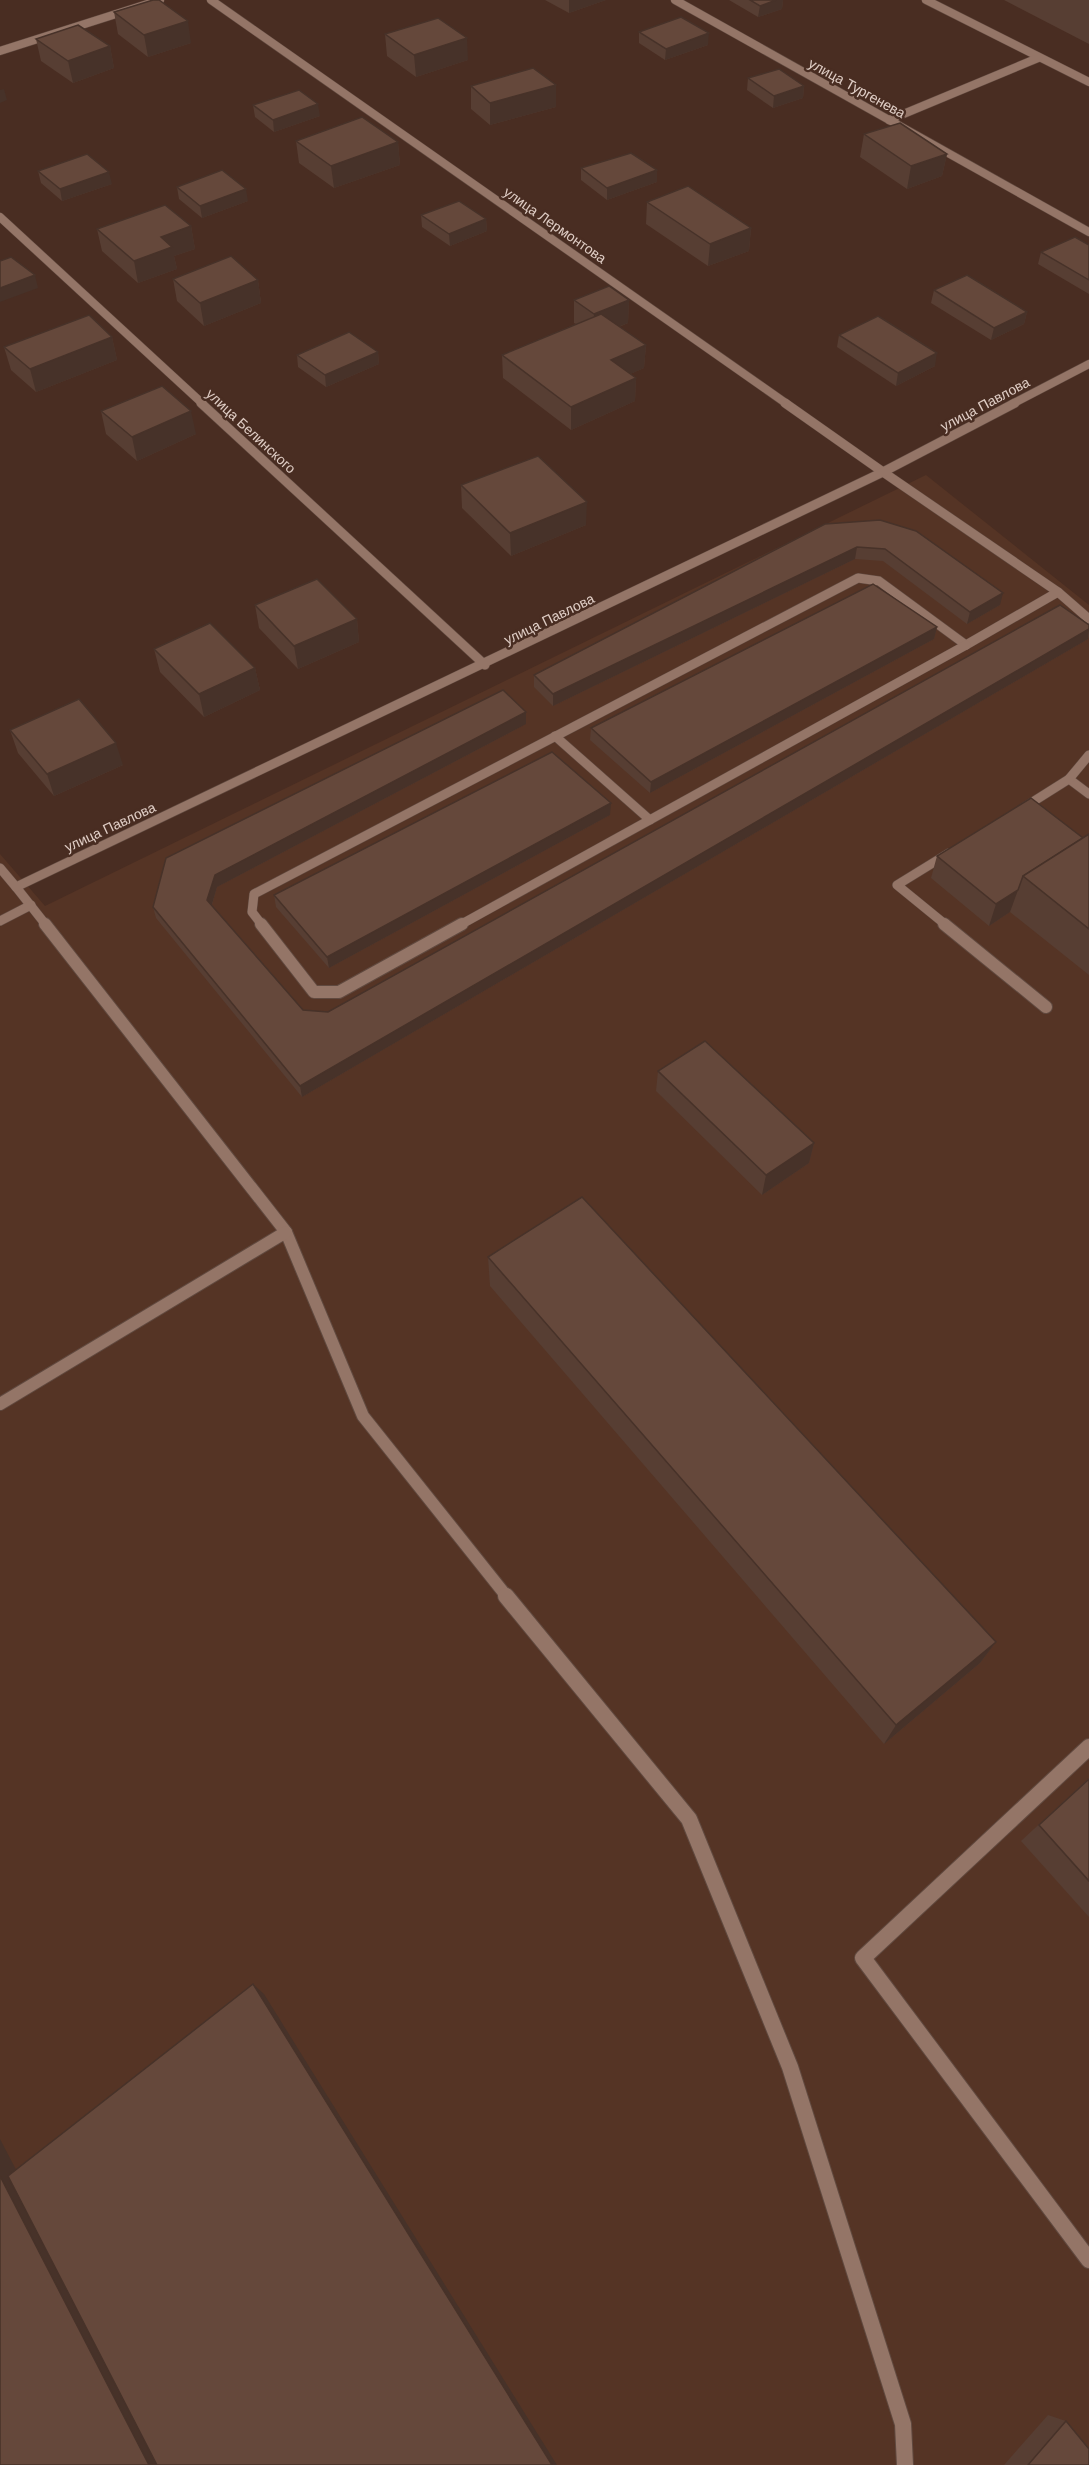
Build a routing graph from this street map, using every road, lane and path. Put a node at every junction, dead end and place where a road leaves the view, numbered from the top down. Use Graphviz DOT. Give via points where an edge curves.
graph roads {
  1 [pos="160,0"];
  2 [pos="211,0"];
  3 [pos="675,0"];
  4 [pos="926,0"];
  5 [pos="0,51"];
  6 [pos="1038,58"];
  7 [pos="1089,82"];
  8 [pos="889,120"];
  9 [pos="0,217"];
  10 [pos="1089,232"];
  11 [pos="1089,364"];
  12 [pos="883,472"];
  13 [pos="1058,592"];
  14 [pos="1089,619"];
  15 [pos="966,645"];
  16 [pos="484,665"];
  17 [pos="555,736"];
  18 [pos="1089,755"];
  19 [pos="1069,779"];
  20 [pos="1089,794"];
  21 [pos="1008,817"];
  22 [pos="650,820"];
  23 [pos="958,848"];
  24 [pos="0,868"];
  25 [pos="16,887"];
  26 [pos="31,905"];
  27 [pos="0,921"];
  28 [pos="1046,1007"];
  29 [pos="286,1232"];
  30 [pos="0,1404"];
  31 [pos="1089,1747"];
  32 [pos="1089,2260"];
  33 [pos="905,2465"];
  1 -- 5 [label="street"];
  2 -- 12 [label="street, улица Лермонтова"];
  3 -- 8 [label="street, улица Тургенева"];
  4 -- 6 [label="street"];
  6 -- 7 [label="street"];
  6 -- 8 [label="street"];
  8 -- 10 [label="street, улица Тургенева"];
  9 -- 16 [label="street, улица Белинского"];
  11 -- 12 [label="street, улица Павлова"];
  12 -- 13 [label="street, улица Лермонтова"];
  12 -- 16 [label="street, улица Павлова"];
  13 -- 14 [label="street, улица Лермонтова"];
  13 -- 15 [label="street"];
  15 -- 17 [label="street" via="879,581 858,578"];
  15 -- 22 [label="street"];
  16 -- 25 [label="street, улица Павлова"];
  17 -- 22 [label="street"];
  17 -- 22 [label="street" via="254,894 252,912 314,992 339,992"];
  18 -- 19 [label="street"];
  19 -- 20 [label="street"];
  19 -- 21 [label="street"];
  23 -- 28 [label="street" via="897,885"];
  24 -- 25 [label="street"];
  25 -- 26 [label="street"];
  26 -- 27 [label="street"];
  26 -- 29 [label="street"];
  29 -- 30 [label="street"];
  29 -- 33 [label="street" via="363,1416 689,1819 790,2067 903,2424"];
  31 -- 32 [label="street" via="862,1958"];
}
